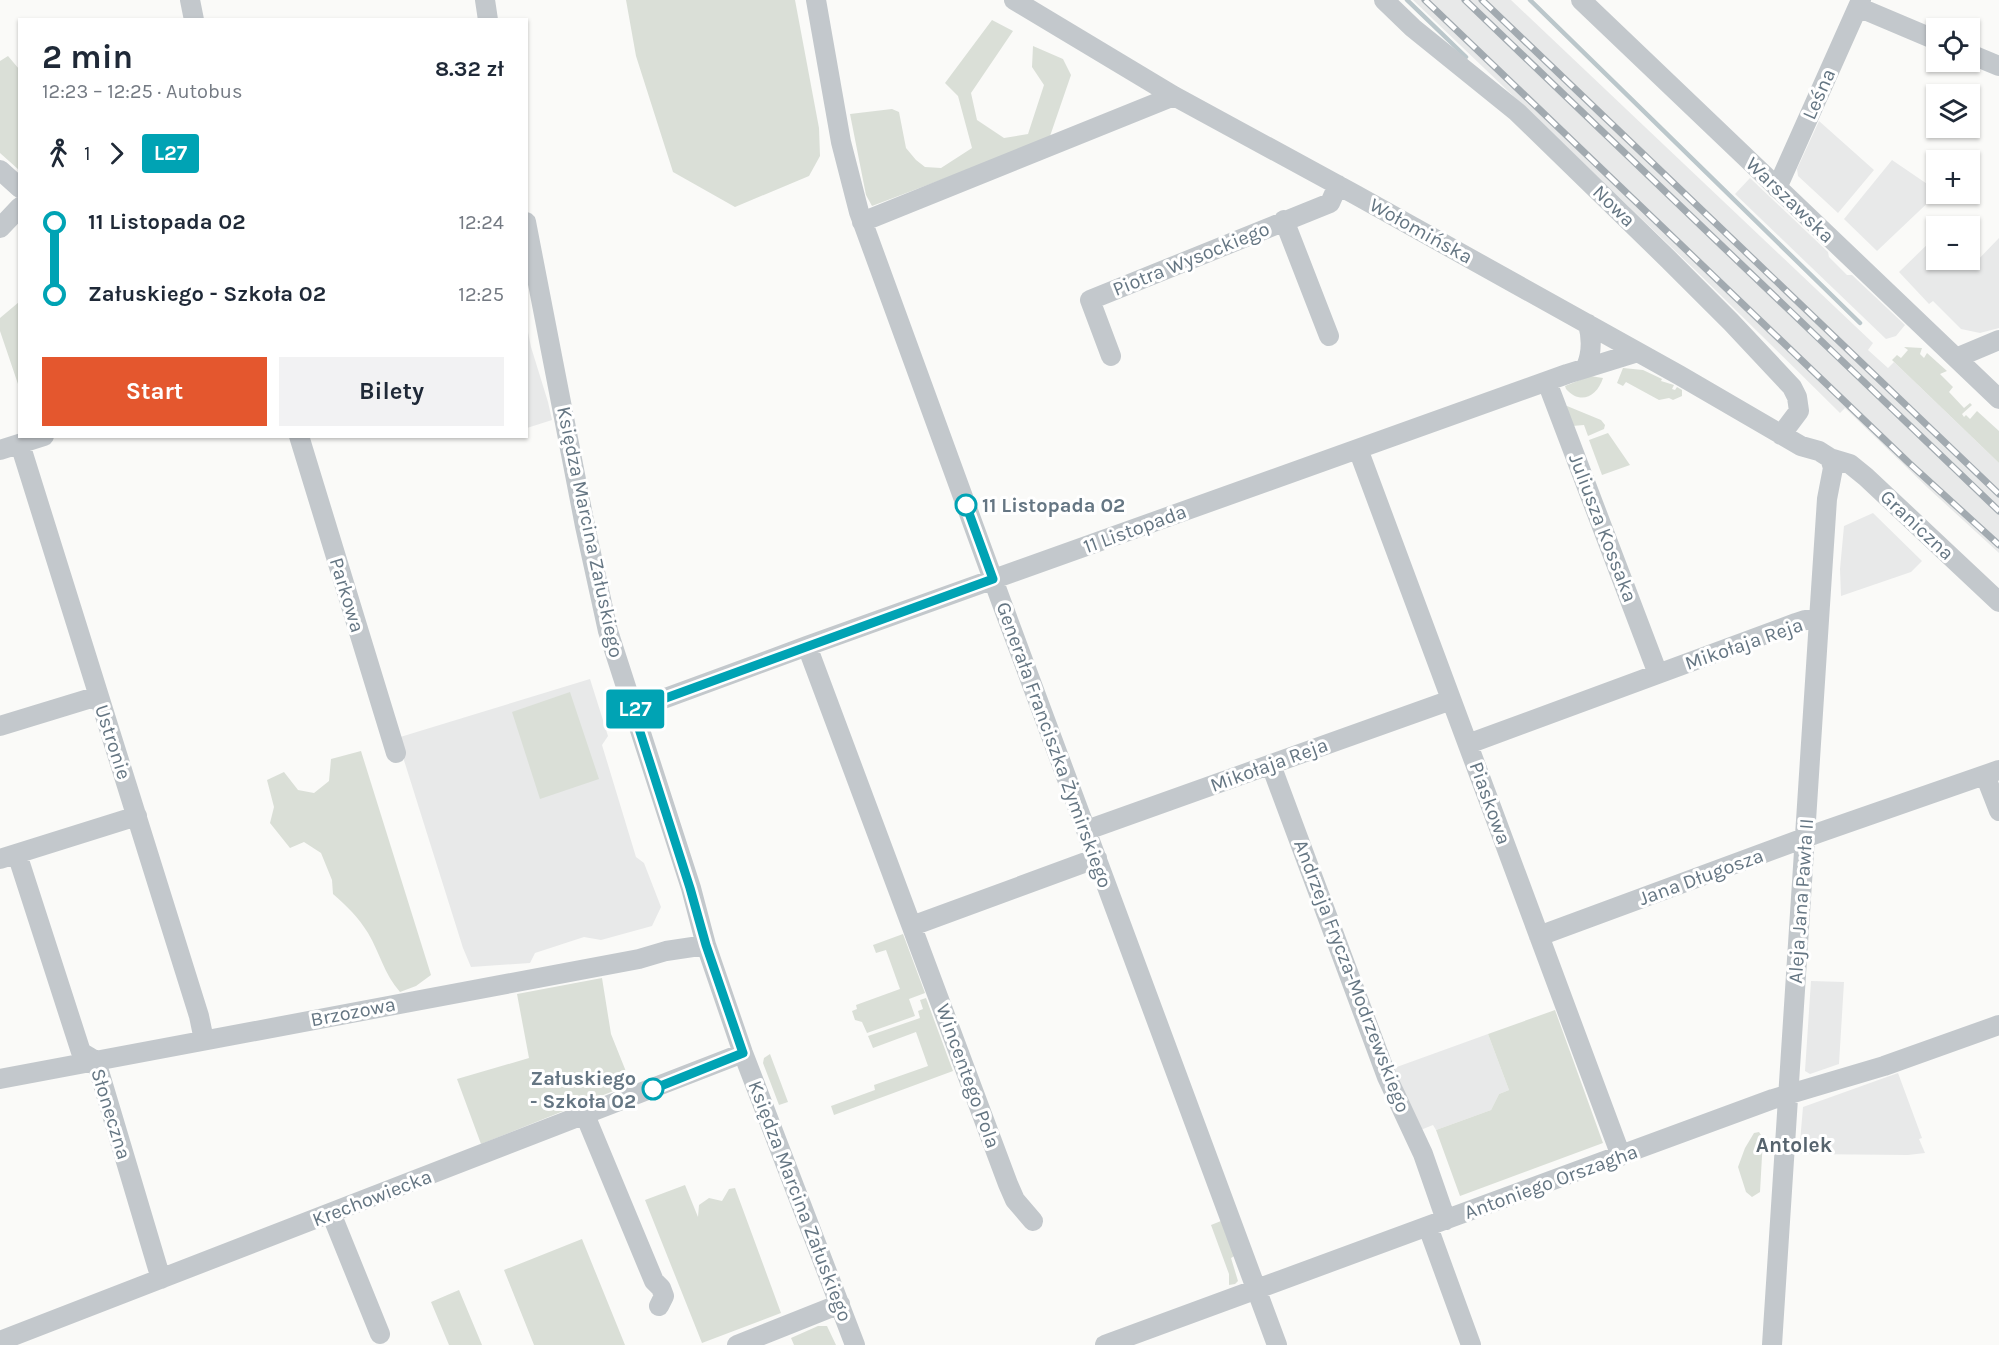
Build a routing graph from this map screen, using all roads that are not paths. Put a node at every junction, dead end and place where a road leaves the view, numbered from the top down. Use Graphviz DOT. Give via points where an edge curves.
graph roads {
  1 [pos="190,0"];
  2 [pos="485,0"];
  3 [pos="816,0"];
  4 [pos="1014,0"];
  5 [pos="1384,0"];
  6 [pos="1581,0"];
  7 [pos="1859,3"];
  8 [pos="194,18"];
  9 [pos="488,18"];
  10 [pos="1926,35"];
  11 [pos="1980,58"];
  12 [pos="1999,66"];
  13 [pos="1174,96"];
  14 [pos="0,170"];
  15 [pos="1338,185"];
  16 [pos="18,186"];
  17 [pos="1777,189"];
  18 [pos="18,209"];
  19 [pos="1284,220"];
  20 [pos="862,222"];
  21 [pos="0,228"];
  22 [pos="528,243"];
  23 [pos="532,286"];
  24 [pos="1588,324"];
  25 [pos="1329,336"];
  26 [pos="1999,340"];
  27 [pos="1638,352"];
  28 [pos="1111,356"];
  29 [pos="1956,358"];
  30 [pos="1587,368"];
  31 [pos="1547,382"];
  32 [pos="1999,399"];
  33 [pos="1781,435"];
  34 [pos="38,438"];
  35 [pos="300,438"];
  36 [pos="21,444"];
  37 [pos="1358,449"];
  38 [pos="0,450"];
  39 [pos="1830,458"];
  40 [pos="993,579"];
  41 [pos="1999,602"];
  42 [pos="1819,620"];
  43 [pos="807,646"];
  44 [pos="1658,674"];
  45 [pos="98,696"];
  46 [pos="1451,700"];
  47 [pos="633,710"];
  48 [pos="0,726"];
  49 [pos="1468,744"];
  50 [pos="396,753"];
  51 [pos="1272,765"];
  52 [pos="1992,772"];
  53 [pos="1999,811"];
  54 [pos="137,816"];
  55 [pos="1087,830"];
  56 [pos="1805,838"];
  57 [pos="9,857"];
  58 [pos="1097,858"];
  59 [pos="912,926"];
  60 [pos="1539,936"];
  61 [pos="706,945"];
  62 [pos="1999,1025"];
  63 [pos="204,1040"];
  64 [pos="743,1053"];
  65 [pos="96,1060"];
  66 [pos="0,1079"];
  67 [pos="1788,1094"];
  68 [pos="585,1115"];
  69 [pos="1621,1156"];
  70 [pos="331,1213"];
  71 [pos="1033,1221"];
  72 [pos="1437,1223"];
  73 [pos="161,1279"];
  74 [pos="1256,1290"];
  75 [pos="840,1304"];
  76 [pos="659,1306"];
  77 [pos="380,1334"];
  78 [pos="1,1340"];
  79 [pos="737,1345"];
  80 [pos="855,1345"];
  81 [pos="1105,1345"];
  82 [pos="1277,1345"];
  83 [pos="1471,1345"];
  84 [pos="1772,1345"];
  1 -- 8 [label="street"];
  2 -- 9 [label="street"];
  3 -- 20 [label="street, Generała Franciszka Żymirskiego" via="841,142"];
  4 -- 13 [label="street, Wołomińska"];
  5 -- 33 [label="street, Nowa" via="1516,112 1669,260 1792,387 1799,411"];
  6 -- 17 [label="street, Warszawska"];
  7 -- 10 [label="street"];
  7 -- 17 [label="street, Leśna"];
  11 -- 12 [label="street"];
  13 -- 15 [label="street, Wołomińska"];
  13 -- 20 [label="street"];
  14 -- 16 [label="street"];
  15 -- 19 [label="street, Piotra Wysockiego" via="1329,203"];
  15 -- 24 [label="street, Wołomińska"];
  17 -- 29 [label="street, Warszawska"];
  18 -- 21 [label="street"];
  19 -- 25 [label="street"];
  19 -- 28 [label="street, Piotra Wysockiego" via="1090,300"];
  20 -- 40 [label="street, Generała Franciszka Żymirskiego"];
  22 -- 23 [label="street, Księdza Marcina Załuskiego"];
  23 -- 47 [label="street, Księdza Marcina Załuskiego" via="608,631"];
  24 -- 27 [label="street, Wołomińska"];
  24 -- 30 [label="street" via="1591,335"];
  26 -- 29 [label="street"];
  27 -- 30 [label="street, 11 Listopada"];
  27 -- 33 [label="street, Wołomińska"];
  29 -- 32 [label="street, Warszawska"];
  30 -- 31 [label="street, 11 Listopada"];
  31 -- 37 [label="street, 11 Listopada"];
  31 -- 44 [label="street, Juliusza Kossaka"];
  33 -- 39 [label="street, Wołomińska"];
  34 -- 36 [label="street"];
  35 -- 50 [label="street, Parkowa"];
  36 -- 38 [label="street"];
  36 -- 45 [label="street, Ustronie"];
  37 -- 40 [label="street, 11 Listopada"];
  37 -- 46 [label="street, Piaskowa"];
  39 -- 41 [label="street, Graniczna" via="1850,464 1866,477"];
  39 -- 42 [label="street, Aleja Jana Pawła II" via="1833,468 1827,499"];
  40 -- 43 [label="street, 11 Listopada"];
  40 -- 55 [label="street, Generała Franciszka Żymirskiego"];
  42 -- 44 [label="street, Mikołaja Reja" via="1796,623"];
  42 -- 56 [label="street, Aleja Jana Pawła II"];
  43 -- 47 [label="street, 11 Listopada"];
  43 -- 59 [label="street, Wincentego Pola"];
  44 -- 49 [label="street, Mikołaja Reja"];
  45 -- 48 [label="street"];
  45 -- 54 [label="street, Ustronie"];
  46 -- 49 [label="street, Piaskowa"];
  46 -- 51 [label="street, Mikołaja Reja"];
  47 -- 61 [label="street, Księdza Marcina Załuskiego"];
  49 -- 60 [label="street, Piaskowa"];
  51 -- 55 [label="street, Mikołaja Reja"];
  51 -- 72 [label="street, Andrzeja Frycza-Modrzewskiego" via="1387,1077 1417,1141"];
  52 -- 53 [label="street"];
  52 -- 56 [label="street, Jana Długosza"];
  54 -- 57 [label="street"];
  54 -- 63 [label="street, Ustronie"];
  55 -- 58 [label="street, Generała Franciszka Żymirskiego"];
  56 -- 60 [label="street, Jana Długosza"];
  56 -- 67 [label="street, Aleja Jana Pawła II"];
  57 -- 65 [label="street, Słoneczna" via="81,1053"];
  58 -- 59 [label="street"];
  58 -- 74 [label="street, Generała Franciszka Żymirskiego"];
  59 -- 71 [label="street, Wincentego Pola" via="1011,1192"];
  60 -- 69 [label="street, Piaskowa"];
  61 -- 63 [label="street, Brzozowa"];
  61 -- 64 [label="street, Księdza Marcina Załuskiego"];
  62 -- 67 [label="street, Antoniego Orszagha" via="1884,1066"];
  63 -- 65 [label="street, Brzozowa"];
  64 -- 68 [label="street, Krechowiecka"];
  64 -- 75 [label="street, Księdza Marcina Załuskiego"];
  65 -- 66 [label="street, Brzozowa"];
  65 -- 73 [label="street, Słoneczna"];
  67 -- 69 [label="street, Antoniego Orszagha"];
  67 -- 84 [label="street, Aleja Jana Pawła II"];
  68 -- 70 [label="street, Krechowiecka"];
  68 -- 76 [label="street" via="654,1281 661,1288 664,1296"];
  69 -- 72 [label="street, Antoniego Orszagha"];
  70 -- 73 [label="street, Krechowiecka"];
  70 -- 77 [label="street"];
  72 -- 74 [label="street, Antoniego Orszagha"];
  72 -- 83 [label="street, Andrzeja Frycza-Modrzewskiego"];
  73 -- 78 [label="street, Krechowiecka"];
  74 -- 81 [label="street, Antoniego Orszagha"];
  74 -- 82 [label="street, Generała Franciszka Żymirskiego"];
  75 -- 79 [label="street"];
  75 -- 80 [label="street, Księdza Marcina Załuskiego"];
}
